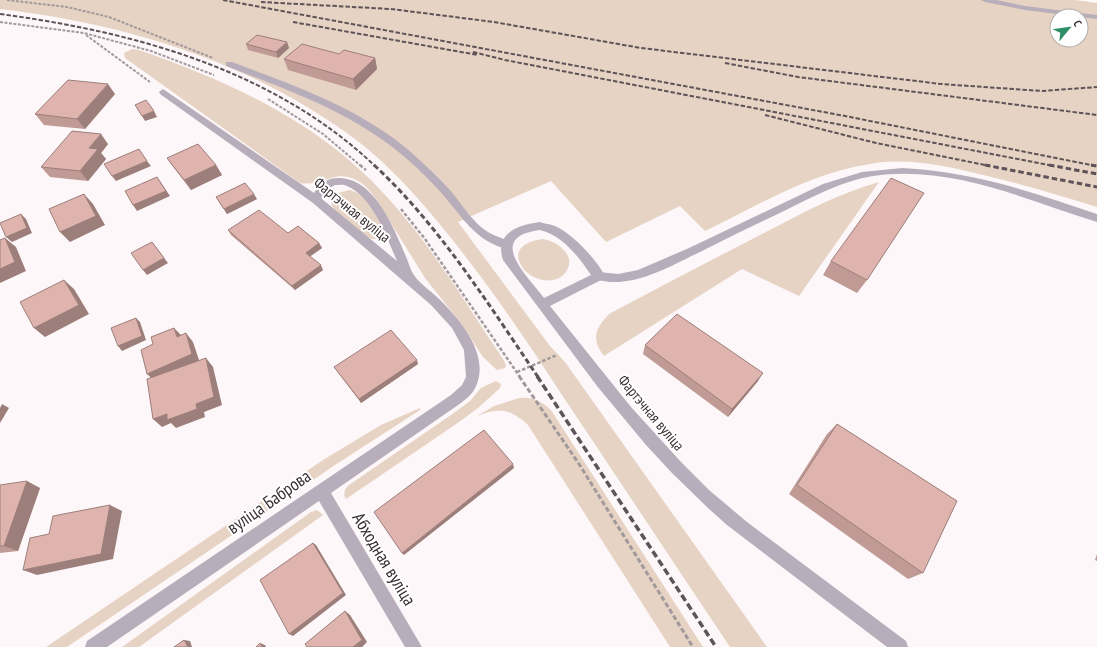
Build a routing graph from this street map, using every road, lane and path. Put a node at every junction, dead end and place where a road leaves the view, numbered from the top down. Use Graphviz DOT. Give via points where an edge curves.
graph roads {
  1 [pos="7,0"];
  2 [pos="985,0"];
  3 [pos="1097,17"];
  4 [pos="0,22"];
  5 [pos="228,64"];
  6 [pos="163,92"];
  7 [pos="317,200"];
  8 [pos="1097,218"];
  9 [pos="506,245"];
  10 [pos="600,276"];
  11 [pos="409,278"];
  12 [pos="542,304"];
  13 [pos="575,347"];
  14 [pos="467,389"];
  15 [pos="321,490"];
  16 [pos="93,647"];
  17 [pos="414,647"];
  18 [pos="693,647"];
  19 [pos="900,647"];
  1 -- 5 [label="path" via="67,7 109,17"];
  2 -- 3 [label="lane"];
  4 -- 6 [label="path" via="84,33"];
  5 -- 9 [label="lane" via="314,97 380,133 430,175 481,234"];
  6 -- 7 [label="street, Фартэчная вуліца"];
  7 -- 11 [label="street, Фартэчная вуліца"];
  7 -- 11 [label="street" via="323,186 332,182 342,180 361,188 377,209"];
  8 -- 10 [label="lane" via="1023,193 952,176 924,172 874,173 851,178 809,194 639,274 618,278"];
  9 -- 10 [label="street" via="510,238 527,228 548,228 565,236"];
  9 -- 12 [label="street, Фартэчная вуліца" via="509,260"];
  10 -- 12 [label="street"];
  11 -- 14 [label="street, Фартэчная вуліца" via="456,324 464,336 472,363 472,377"];
  12 -- 13 [label="street, Фартэчная вуліца"];
  13 -- 18 [label="path" via="517,372 579,464"];
  13 -- 19 [label="street, Фартэчная вуліца" via="653,443 705,497"];
  14 -- 15 [label="street, вуліца Баброва"];
  15 -- 16 [label="street, вуліца Баброва"];
  15 -- 17 [label="street, Абходная вуліца"];
}
